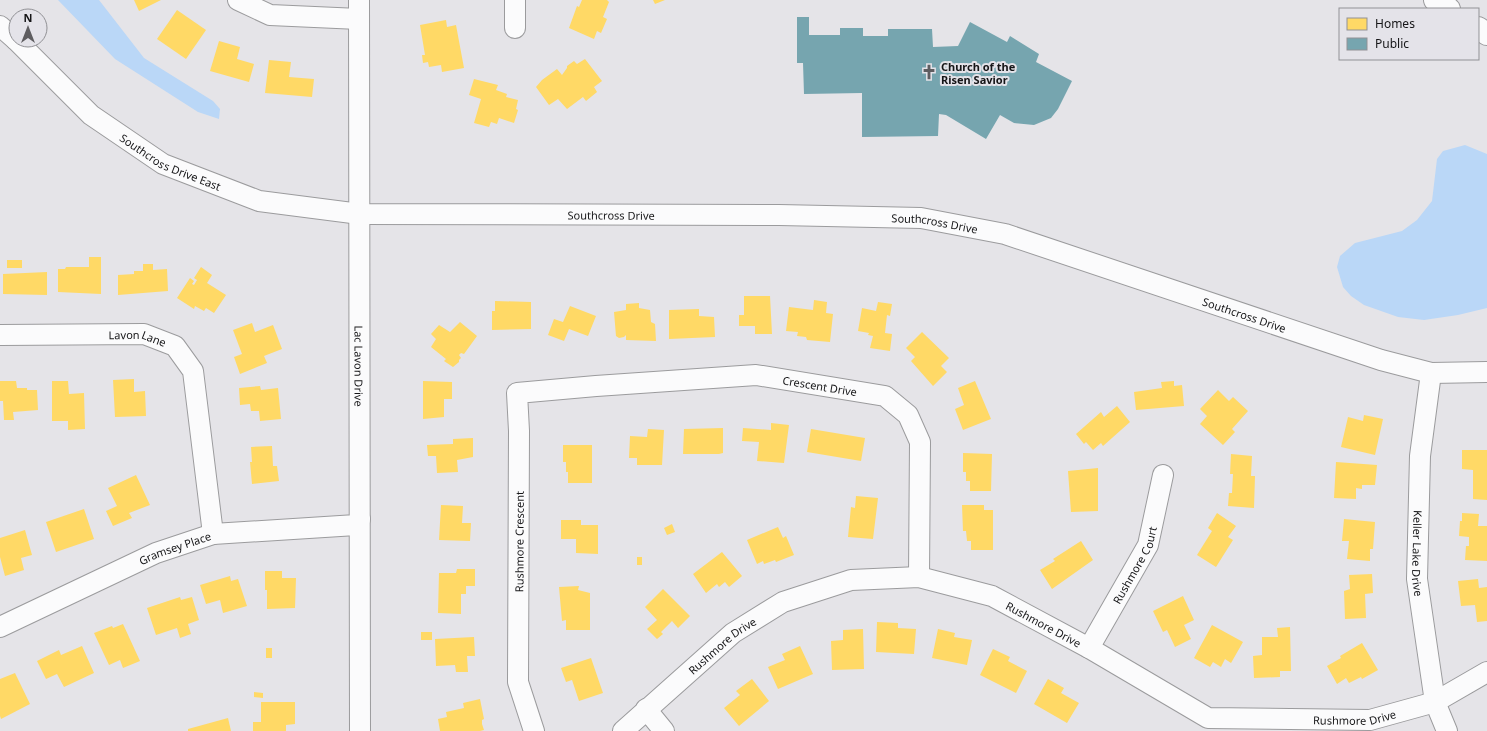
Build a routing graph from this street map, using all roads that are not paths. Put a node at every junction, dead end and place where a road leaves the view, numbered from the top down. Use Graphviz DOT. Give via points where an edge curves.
graph roads {
  1 [pos="238,0"];
  2 [pos="515,0"];
  3 [pos="1435,0"];
  4 [pos="1447,8"];
  5 [pos="359,9"];
  6 [pos="0,26"];
  7 [pos="515,28"];
  8 [pos="8,33"];
  9 [pos="24,48"];
  10 [pos="360,214"];
  11 [pos="0,335"];
  12 [pos="1487,372"];
  13 [pos="1431,373"];
  14 [pos="561,390"];
  15 [pos="1163,475"];
  16 [pos="360,519"];
  17 [pos="213,534"];
  18 [pos="919,577"];
  19 [pos="0,626"];
  20 [pos="1089,648"];
  21 [pos="1487,672"];
  22 [pos="1435,702"];
  23 [pos="646,710"];
  24 [pos="1206,725"];
  25 [pos="360,731"];
  26 [pos="534,731"];
  27 [pos="623,731"];
  28 [pos="664,731"];
  29 [pos="1447,731"];
  1 -- 5 [label="street" via="270,16"];
  2 -- 7 [label="street"];
  3 -- 4 [label="highway"];
  5 -- 10 [label="street, Lac Lavon Drive"];
  6 -- 8 [label="street, Southcross Drive East"];
  9 -- 10 [label="street, Southcross Drive East" via="91,115 163,164 259,201"];
  10 -- 13 [label="street, Southcross Drive" via="921,218 1005,234 1381,360"];
  10 -- 16 [label="street, Lac Lavon Drive"];
  11 -- 17 [label="street, Lavon Lane" via="144,334 175,346 193,371"];
  12 -- 13 [label="street, Southcross Drive"];
  13 -- 22 [label="street, Keller Lake Drive" via="1420,456 1417,579"];
  14 -- 18 [label="street, Crescent Drive" via="756,376 885,396 908,414 920,442"];
  14 -- 26 [label="street, Rushmore Crescent" via="517,393 518,682"];
  15 -- 20 [label="street, Rushmore Court" via="1148,545"];
  16 -- 17 [label="street, Gramsey Place" via="356,525"];
  16 -- 25 [label="street, Lac Lavon Drive"];
  17 -- 19 [label="street, Gramsey Place" via="156,553"];
  18 -- 20 [label="street, Rushmore Drive" via="992,596"];
  18 -- 23 [label="street, Rushmore Drive" via="851,580 783,602 733,633"];
  20 -- 24 [label="street, Rushmore Drive"];
  21 -- 22 [label="street, Rushmore Drive"];
  22 -- 24 [label="street, Rushmore Drive" via="1370,720"];
  22 -- 29 [label="street, Keller Lake Drive"];
  23 -- 27 [label="street, Rushmore Drive"];
  23 -- 28 [label="street"];
}
